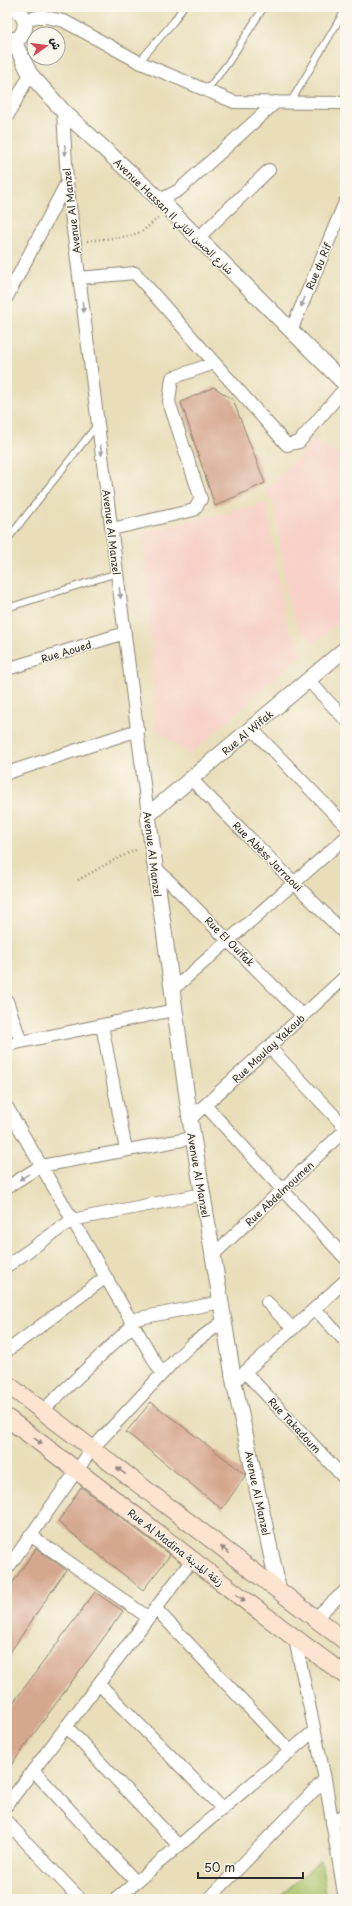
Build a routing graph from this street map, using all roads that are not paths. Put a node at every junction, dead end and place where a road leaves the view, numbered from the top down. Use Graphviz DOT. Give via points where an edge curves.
graph roads {
  1 [pos="183,7"];
  2 [pos="264,7"];
  3 [pos="7,8"];
  4 [pos="345,10"];
  5 [pos="23,14"];
  6 [pos="10,40"];
  7 [pos="139,62"];
  8 [pos="30,74"];
  9 [pos="206,91"];
  10 [pos="276,102"];
  11 [pos="290,103"];
  12 [pos="345,103"];
  13 [pos="63,111"];
  14 [pos="7,118"];
  15 [pos="269,170"];
  16 [pos="67,182"];
  17 [pos="345,202"];
  18 [pos="165,204"];
  19 [pos="198,238"];
  20 [pos="79,278"];
  21 [pos="7,297"];
  22 [pos="291,331"];
  23 [pos="214,363"];
  24 [pos="345,384"];
  25 [pos="345,388"];
  26 [pos="98,424"];
  27 [pos="112,529"];
  28 [pos="7,540"];
  29 [pos="117,573"];
  30 [pos="7,608"];
  31 [pos="126,633"];
  32 [pos="345,649"];
  33 [pos="7,669"];
  34 [pos="308,680"];
  35 [pos="345,719"];
  36 [pos="251,728"];
  37 [pos="138,730"];
  38 [pos="7,774"];
  39 [pos="191,779"];
  40 [pos="148,815"];
  41 [pos="345,825"];
  42 [pos="345,838"];
  43 [pos="155,867"];
  44 [pos="294,883"];
  45 [pos="345,934"];
  46 [pos="229,940"];
  47 [pos="345,977"];
  48 [pos="171,991"];
  49 [pos="7,1001"];
  50 [pos="174,1010"];
  51 [pos="303,1016"];
  52 [pos="102,1025"];
  53 [pos="21,1042"];
  54 [pos="7,1045"];
  55 [pos="269,1047"];
  56 [pos="205,1105"];
  57 [pos="7,1107"];
  58 [pos="190,1119"];
  59 [pos="345,1127"];
  60 [pos="345,1130"];
  61 [pos="193,1138"];
  62 [pos="126,1150"];
  63 [pos="41,1166"];
  64 [pos="7,1187"];
  65 [pos="283,1189"];
  66 [pos="203,1194"];
  67 [pos="72,1220"];
  68 [pos="213,1255"];
  69 [pos="345,1258"];
  70 [pos="7,1266"];
  71 [pos="106,1277"];
  72 [pos="345,1281"];
  73 [pos="221,1302"];
  74 [pos="267,1302"];
  75 [pos="315,1309"];
  76 [pos="224,1321"];
  77 [pos="132,1322"];
  78 [pos="293,1329"];
  79 [pos="345,1341"];
  80 [pos="7,1351"];
  81 [pos="245,1372"];
  82 [pos="162,1374"];
  83 [pos="234,1382"];
  84 [pos="7,1384"];
  85 [pos="42,1411"];
  86 [pos="7,1418"];
  87 [pos="92,1449"];
  88 [pos="76,1469"];
  89 [pos="345,1479"];
  90 [pos="30,1535"];
  91 [pos="192,1560"];
  92 [pos="7,1568"];
  93 [pos="279,1591"];
  94 [pos="345,1591"];
  95 [pos="152,1613"];
  96 [pos="315,1618"];
  97 [pos="295,1639"];
  98 [pos="345,1641"];
  99 [pos="345,1675"];
  100 [pos="99,1684"];
  101 [pos="66,1726"];
  102 [pos="314,1731"];
  103 [pos="291,1752"];
  104 [pos="33,1770"];
  105 [pos="324,1779"];
  106 [pos="7,1805"];
  107 [pos="223,1809"];
  108 [pos="345,1814"];
  109 [pos="7,1822"];
  110 [pos="332,1823"];
  111 [pos="179,1846"];
  112 [pos="136,1882"];
  113 [pos="80,1899"];
  114 [pos="116,1899"];
  115 [pos="210,1899"];
  116 [pos="345,1899"];
  1 -- 7 [label="lane"];
  2 -- 9 [label="lane" via="228,63"];
  3 -- 5 [label="street"];
  4 -- 11 [label="lane"];
  5 -- 6 [label="street, Avenue Hassan II شارع الحسن الثاني" via="26,26 22,35"];
  5 -- 7 [label="street" via="64,22"];
  6 -- 8 [label="street, Avenue Hassan II شارع الحسن الثاني"];
  7 -- 9 [label="street"];
  8 -- 13 [label="street, Avenue Hassan II شارع الحسن الثاني"];
  8 -- 14 [label="street"];
  9 -- 10 [label="street" via="234,102"];
  10 -- 11 [label="street"];
  10 -- 18 [label="street"];
  11 -- 12 [label="street"];
  13 -- 16 [label="street, Avenue Al Manzel, one-way"];
  13 -- 18 [label="street, Avenue Hassan II شارع الحسن الثاني"];
  15 -- 19 [label="street"];
  16 -- 20 [label="street, Avenue Al Manzel"];
  16 -- 21 [label="street"];
  17 -- 22 [label="street, Rue du Rif, one-way"];
  18 -- 19 [label="street, Avenue Hassan II شارع الحسن الثاني"];
  19 -- 22 [label="street, Avenue Hassan II شارع الحسن الثاني"];
  20 -- 23 [label="street" via="135,273"];
  20 -- 26 [label="street, Avenue Al Manzel, one-way"];
  22 -- 24 [label="street, Avenue Hassan II شارع الحسن الثاني"];
  23 -- 25 [label="street" via="287,445 300,442"];
  23 -- 27 [label="street" via="172,378 169,402 201,499 194,510"];
  26 -- 27 [label="street, Avenue Al Manzel, one-way"];
  26 -- 28 [label="lane"];
  27 -- 29 [label="street, Avenue Al Manzel"];
  29 -- 30 [label="lane"];
  29 -- 31 [label="street, Avenue Al Manzel, one-way"];
  31 -- 33 [label="street, Rue Aoued"];
  31 -- 37 [label="street, Avenue Al Manzel"];
  32 -- 34 [label="street, Rue Al Wifak"];
  34 -- 35 [label="street"];
  34 -- 36 [label="street, Rue Al Wifak"];
  36 -- 39 [label="street, Rue Al Wifak"];
  36 -- 41 [label="street"];
  37 -- 38 [label="street"];
  37 -- 40 [label="street, Avenue Al Manzel"];
  39 -- 40 [label="street, Rue Al Wifak"];
  39 -- 44 [label="street, Rue Abèss Jarraoui"];
  40 -- 43 [label="street, Avenue Al Manzel"];
  42 -- 44 [label="street"];
  43 -- 46 [label="street, Rue El Ouifak"];
  43 -- 48 [label="street, Avenue Al Manzel"];
  44 -- 45 [label="street, Rue Abèss Jarraoui"];
  44 -- 46 [label="street"];
  46 -- 48 [label="street"];
  46 -- 51 [label="street, Rue El Ouifak"];
  47 -- 51 [label="street, Rue Moulay Yakoub"];
  48 -- 50 [label="street, Avenue Al Manzel"];
  49 -- 53 [label="street"];
  50 -- 52 [label="street"];
  50 -- 58 [label="street, Avenue Al Manzel"];
  51 -- 55 [label="street, Rue Moulay Yakoub"];
  52 -- 53 [label="street"];
  52 -- 62 [label="street"];
  53 -- 54 [label="street"];
  55 -- 56 [label="street, Rue Moulay Yakoub"];
  55 -- 59 [label="street"];
  56 -- 58 [label="street, Rue Moulay Yakoub"];
  56 -- 65 [label="street"];
  57 -- 63 [label="street"];
  58 -- 61 [label="street, Avenue Al Manzel"];
  60 -- 65 [label="street, Rue Abdelmoumen"];
  61 -- 62 [label="street"];
  61 -- 66 [label="street, Avenue Al Manzel"];
  62 -- 63 [label="street"];
  63 -- 64 [label="street, one-way"];
  63 -- 67 [label="street"];
  65 -- 68 [label="street, Rue Abdelmoumen"];
  65 -- 69 [label="street"];
  66 -- 67 [label="street"];
  66 -- 68 [label="street, Avenue Al Manzel"];
  67 -- 70 [label="street"];
  67 -- 71 [label="street"];
  68 -- 73 [label="street, Avenue Al Manzel"];
  71 -- 77 [label="street"];
  71 -- 80 [label="street"];
  72 -- 75 [label="street"];
  73 -- 76 [label="street, Avenue Al Manzel"];
  73 -- 77 [label="street"];
  74 -- 78 [label="street"];
  75 -- 78 [label="street"];
  75 -- 79 [label="street"];
  76 -- 82 [label="street" via="191,1345"];
  76 -- 83 [label="street, Avenue Al Manzel"];
  77 -- 82 [label="street"];
  77 -- 85 [label="street"];
  78 -- 81 [label="street"];
  81 -- 83 [label="street"];
  81 -- 89 [label="street, Rue Takadoum"];
  82 -- 87 [label="street"];
  83 -- 93 [label="street, Avenue Al Manzel"];
  84 -- 85 [label="main road"];
  85 -- 87 [label="main road"];
  86 -- 88 [label="main road, Rue Al Madina زنقة المدينة, one-way"];
  87 -- 88 [label="street"];
  93 -- 87 [label="main road, one-way"];
  88 -- 90 [label="street"];
  88 -- 91 [label="main road, Rue Al Madina زنقة المدينة"];
  90 -- 92 [label="street"];
  90 -- 95 [label="street"];
  91 -- 95 [label="street"];
  91 -- 97 [label="main road, Rue Al Madina زنقة المدينة, one-way"];
  93 -- 96 [label="main road"];
  94 -- 96 [label="street"];
  95 -- 100 [label="street"];
  95 -- 103 [label="street"];
  96 -- 98 [label="main road"];
  97 -- 99 [label="main road, Rue Al Madina زنقة المدينة"];
  97 -- 102 [label="street"];
  100 -- 101 [label="street"];
  100 -- 107 [label="street"];
  101 -- 104 [label="street"];
  101 -- 111 [label="street"];
  102 -- 103 [label="street"];
  102 -- 105 [label="street"];
  103 -- 107 [label="street"];
  104 -- 106 [label="street"];
  104 -- 112 [label="street"];
  105 -- 110 [label="street"];
  105 -- 115 [label="street"];
  107 -- 111 [label="street"];
  108 -- 110 [label="street"];
  109 -- 113 [label="street"];
  110 -- 116 [label="street"];
  111 -- 112 [label="street"];
  112 -- 114 [label="street"];
}
